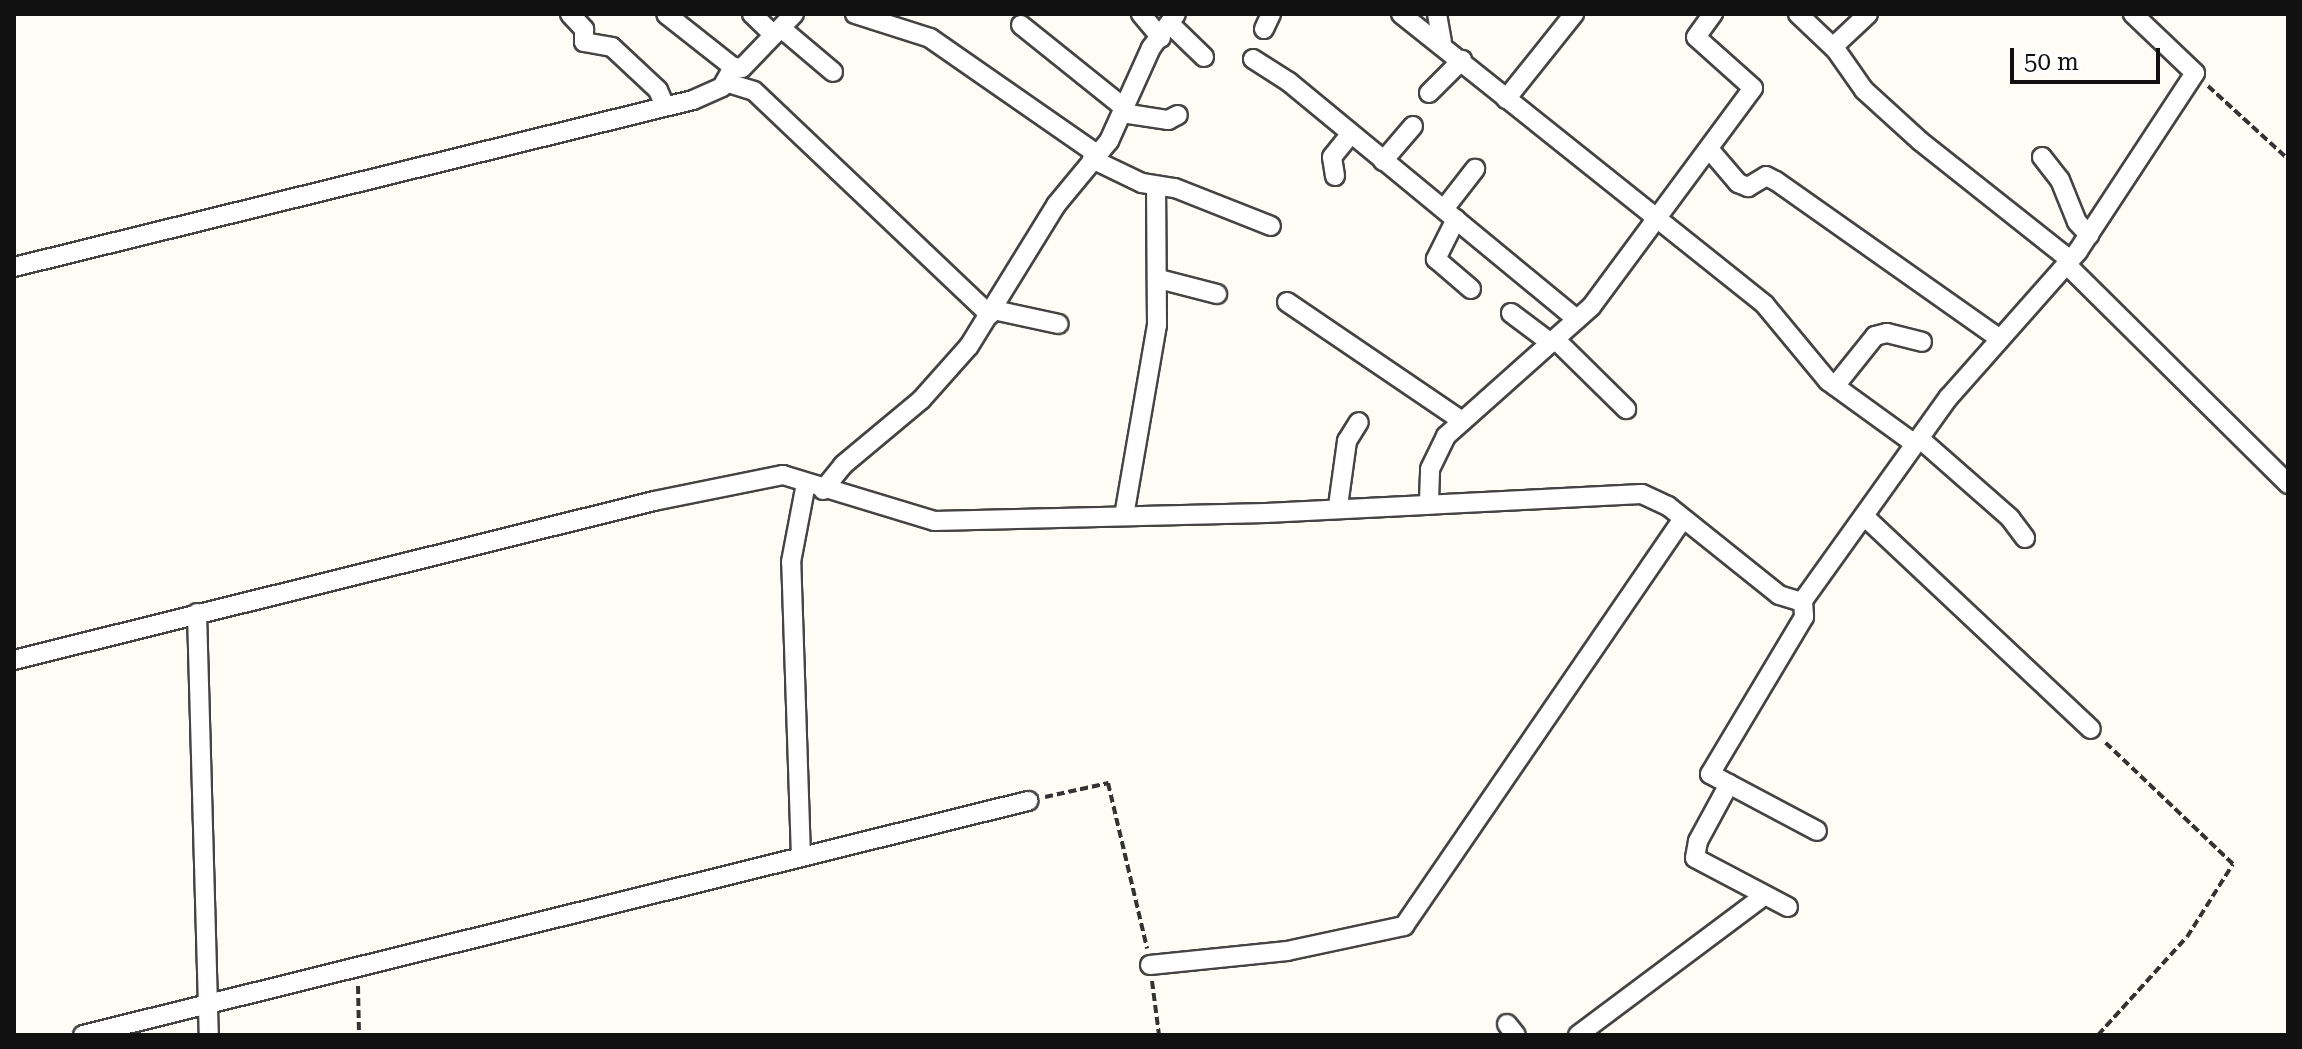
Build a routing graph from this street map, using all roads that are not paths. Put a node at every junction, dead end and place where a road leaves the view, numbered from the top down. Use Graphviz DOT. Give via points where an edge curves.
graph roads {
  1 [pos="570,14"];
  2 [pos="666,14"];
  3 [pos="752,14"];
  4 [pos="855,14"];
  5 [pos="1141,14"];
  6 [pos="1401,14"];
  7 [pos="1437,14"];
  8 [pos="1574,14"];
  9 [pos="1713,14"];
  10 [pos="1798,14"];
  11 [pos="1868,14"];
  12 [pos="2133,14"];
  13 [pos="1021,25"];
  14 [pos="783,26"];
  15 [pos="1169,26"];
  16 [pos="1442,42"];
  17 [pos="1833,47"];
  18 [pos="1204,57"];
  19 [pos="1253,59"];
  20 [pos="1462,60"];
  21 [pos="833,72"];
  22 [pos="729,75"];
  23 [pos="1429,93"];
  24 [pos="1506,99"];
  25 [pos="664,104"];
  26 [pos="1122,109"];
  27 [pos="1178,115"];
  28 [pos="1413,126"];
  29 [pos="1350,135"];
  30 [pos="1709,149"];
  31 [pos="1095,156"];
  32 [pos="2042,157"];
  33 [pos="1383,161"];
  34 [pos="1475,169"];
  35 [pos="1335,176"];
  36 [pos="1156,186"];
  37 [pos="1450,214"];
  38 [pos="1654,220"];
  39 [pos="1271,226"];
  40 [pos="2089,235"];
  41 [pos="2068,262"];
  42 [pos="14,267"];
  43 [pos="1159,279"];
  44 [pos="1471,289"];
  45 [pos="1217,294"];
  46 [pos="1287,302"];
  47 [pos="992,312"];
  48 [pos="1511,313"];
  49 [pos="1577,319"];
  50 [pos="1059,324"];
  51 [pos="2000,339"];
  52 [pos="1553,341"];
  53 [pos="1922,342"];
  54 [pos="1835,386"];
  55 [pos="1626,409"];
  56 [pos="1462,421"];
  57 [pos="1359,422"];
  58 [pos="1917,441"];
  59 [pos="2288,484"];
  60 [pos="814,486"];
  61 [pos="1429,501"];
  62 [pos="1338,506"];
  63 [pos="1124,516"];
  64 [pos="1864,516"];
  65 [pos="1683,519"];
  66 [pos="2025,538"];
  67 [pos="1803,601"];
  68 [pos="197,613"];
  69 [pos="14,660"];
  70 [pos="2091,729"];
  71 [pos="1729,784"];
  72 [pos="1028,801"];
  73 [pos="1817,831"];
  74 [pos="801,857"];
  75 [pos="1764,896"];
  76 [pos="1788,907"];
  77 [pos="1150,965"];
  78 [pos="208,1005"];
  79 [pos="83,1035"];
  80 [pos="209,1035"];
  81 [pos="1578,1035"];
  1 -- 25 [label="street" via="584,29 584,42 612,47 658,90"];
  2 -- 22 [label="street"];
  3 -- 14 [label="street"];
  4 -- 31 [label="street" via="930,38"];
  5 -- 15 [label="street"];
  6 -- 16 [label="street"];
  7 -- 16 [label="street"];
  8 -- 24 [label="street"];
  9 -- 30 [label="street" via="1696,37 1753,88"];
  10 -- 17 [label="street"];
  11 -- 17 [label="street"];
  12 -- 40 [label="street" via="2195,73"];
  13 -- 26 [label="street"];
  14 -- 21 [label="street"];
  14 -- 22 [label="street"];
  15 -- 18 [label="street"];
  15 -- 26 [label="street"];
  16 -- 20 [label="street"];
  17 -- 41 [label="street" via="1864,90"];
  19 -- 29 [label="street"];
  20 -- 23 [label="street"];
  20 -- 24 [label="street"];
  22 -- 25 [label="street" via="693,100"];
  22 -- 47 [label="street" via="754,91"];
  24 -- 38 [label="street"];
  25 -- 42 [label="street"];
  26 -- 27 [label="street" via="1168,120"];
  26 -- 31 [label="street"];
  28 -- 33 [label="street"];
  29 -- 33 [label="street"];
  29 -- 35 [label="street" via="1332,157"];
  30 -- 38 [label="street"];
  30 -- 51 [label="street" via="1738,183 1748,187 1766,176 1776,181"];
  31 -- 36 [label="street"];
  31 -- 47 [label="street" via="1056,205"];
  32 -- 40 [label="street"];
  33 -- 37 [label="street"];
  34 -- 37 [label="street"];
  36 -- 39 [label="street" via="1175,188"];
  36 -- 43 [label="street"];
  37 -- 44 [label="street" via="1436,259"];
  37 -- 49 [label="street"];
  38 -- 49 [label="street"];
  38 -- 54 [label="street" via="1765,305 1806,360"];
  40 -- 41 [label="street"];
  41 -- 51 [label="street"];
  41 -- 59 [label="street"];
  43 -- 45 [label="street"];
  43 -- 63 [label="street" via="1151,368"];
  46 -- 56 [label="street"];
  47 -- 50 [label="street"];
  47 -- 60 [label="street" via="921,400"];
  48 -- 52 [label="street"];
  49 -- 52 [label="street"];
  51 -- 58 [label="street"];
  52 -- 55 [label="street"];
  52 -- 56 [label="street"];
  53 -- 54 [label="street" via="1887,333 1875,336"];
  54 -- 58 [label="street"];
  56 -- 61 [label="street" via="1446,436 1430,469"];
  57 -- 62 [label="street" via="1347,441"];
  58 -- 64 [label="street"];
  58 -- 66 [label="street" via="2010,518"];
  60 -- 63 [label="street" via="934,521"];
  60 -- 68 [label="street" via="783,475 735,482"];
  60 -- 74 [label="street" via="795,516 791,562"];
  61 -- 62 [label="street"];
  61 -- 65 [label="street" via="1642,494"];
  62 -- 63 [label="street"];
  64 -- 67 [label="street"];
  64 -- 70 [label="street"];
  65 -- 67 [label="street" via="1779,595"];
  65 -- 77 [label="street" via="1404,926 1287,951"];
  67 -- 71 [label="street" via="1804,617 1710,774"];
  68 -- 69 [label="street"];
  68 -- 78 [label="street"];
  71 -- 73 [label="street"];
  71 -- 75 [label="street" via="1698,841 1695,858"];
  72 -- 74 [label="street"];
  74 -- 78 [label="street"];
  75 -- 76 [label="street"];
  75 -- 81 [label="street"];
  78 -- 79 [label="street"];
  78 -- 80 [label="street"];
}
